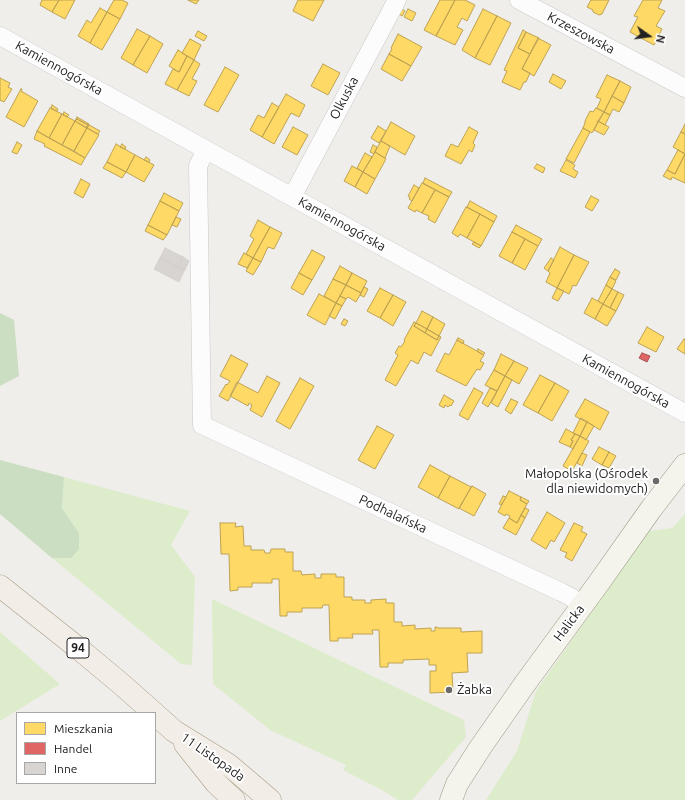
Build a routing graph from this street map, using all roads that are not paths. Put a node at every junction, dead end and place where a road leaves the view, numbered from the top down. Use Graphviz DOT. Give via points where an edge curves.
graph roads {
  1 [pos="396,0"];
  2 [pos="519,0"];
  3 [pos="0,36"];
  4 [pos="685,88"];
  5 [pos="202,158"];
  6 [pos="292,196"];
  7 [pos="685,413"];
  8 [pos="685,465"];
  9 [pos="0,586"];
  10 [pos="582,606"];
  11 [pos="154,712"];
  12 [pos="156,714"];
  13 [pos="174,731"];
  14 [pos="454,792"];
  15 [pos="234,800"];
  16 [pos="270,800"];
  17 [pos="440,800"];
  1 -- 6 [label="street, Olkuska"];
  2 -- 4 [label="street, Krzeszowska"];
  3 -- 5 [label="street, Kamiennogórska"];
  5 -- 6 [label="street, Kamiennogórska"];
  5 -- 10 [label="street, Podhalańska" via="202,425 561,592"];
  6 -- 7 [label="street, Kamiennogórska"];
  8 -- 10 [label="street, Halicka"];
  9 -- 11 [label="main road, 11 Listopada / 94"];
  10 -- 14 [label="street, Halicka" via="480,748"];
  12 -- 13 [label="main road, 11 Listopada / 94"];
  13 -- 15 [label="main road, 11 Listopada / 94" via="216,783"];
  13 -- 16 [label="main road, 11 Listopada / 94" via="229,765"];
  14 -- 17 [label="street, Halicka"];
}
